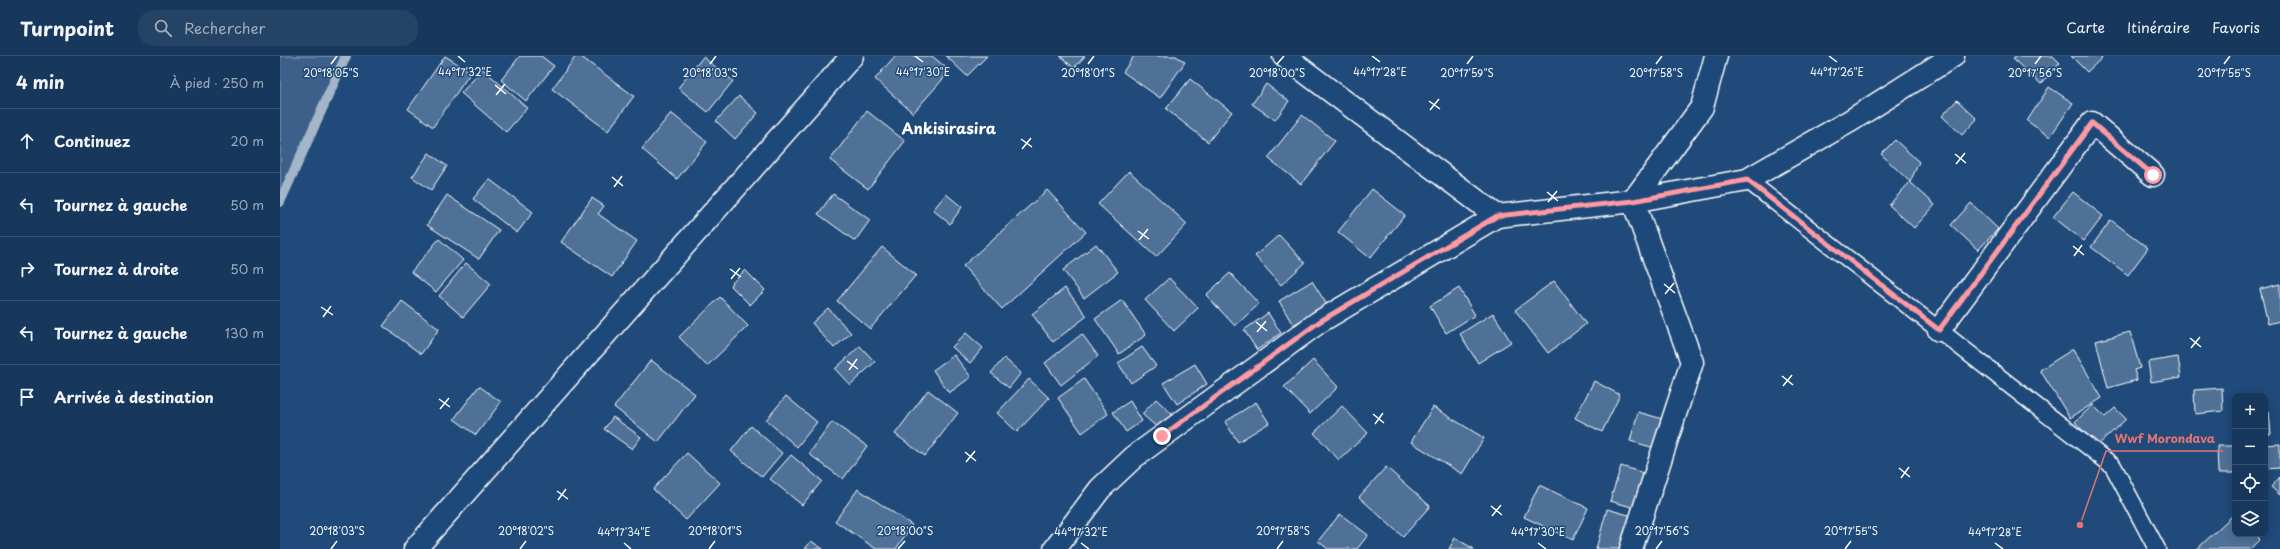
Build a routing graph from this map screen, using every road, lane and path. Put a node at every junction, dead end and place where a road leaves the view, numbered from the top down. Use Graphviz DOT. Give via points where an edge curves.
graph roads {
  1 [pos="852,56"];
  2 [pos="1284,56"];
  3 [pos="1716,56"];
  4 [pos="1953,56"];
  5 [pos="2153,175"];
  6 [pos="1747,180"];
  7 [pos="1633,201"];
  8 [pos="1497,216"];
  9 [pos="1939,330"];
  10 [pos="415,549"];
  11 [pos="1055,549"];
  12 [pos="1631,549"];
  13 [pos="2157,549"];
  1 -- 10 [label="street"];
  2 -- 8 [label="street"];
  3 -- 7 [label="street" via="1702,107"];
  4 -- 6 [label="street" via="1850,121"];
  5 -- 9 [label="street" via="2092,123"];
  6 -- 7 [label="street"];
  6 -- 9 [label="lane"];
  7 -- 8 [label="street"];
  7 -- 12 [label="street" via="1692,362"];
  8 -- 11 [label="street" via="1319,322 1134,457 1100,489"];
  9 -- 13 [label="lane" via="2113,466"];
}
